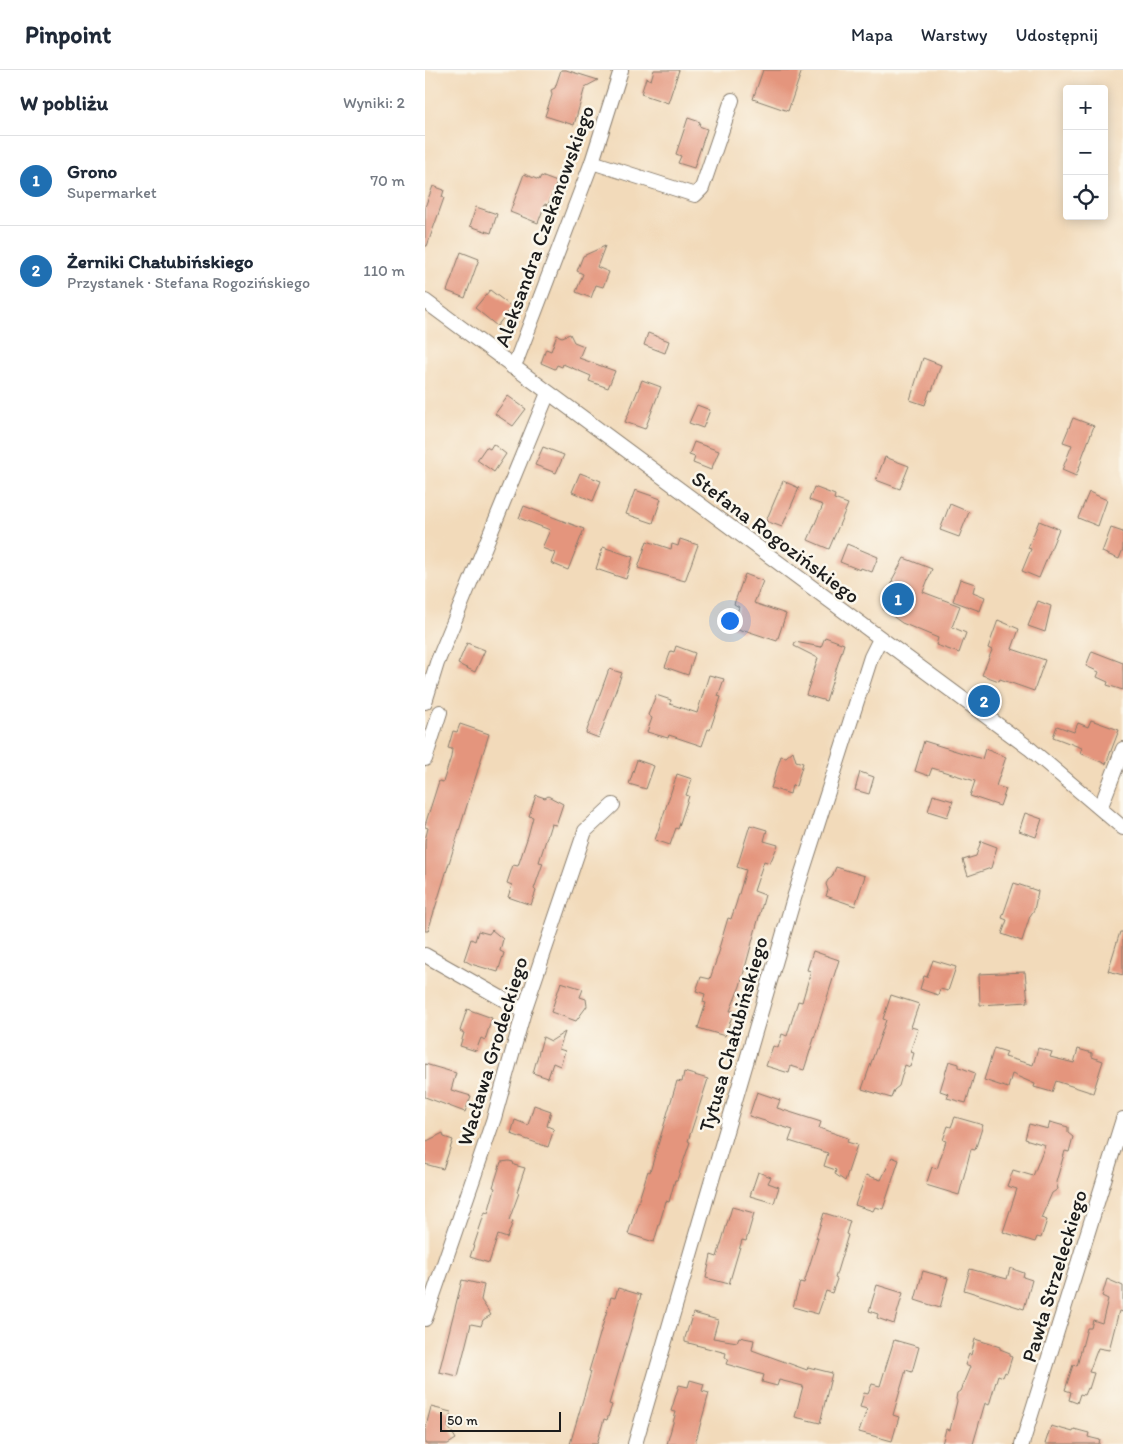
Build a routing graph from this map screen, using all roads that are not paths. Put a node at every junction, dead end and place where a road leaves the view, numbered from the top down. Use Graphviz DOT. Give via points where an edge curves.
graph roads {
  1 [pos="621,70"];
  2 [pos="733,100"];
  3 [pos="592,162"];
  4 [pos="425,301"];
  5 [pos="512,366"];
  6 [pos="548,393"];
  7 [pos="881,639"];
  8 [pos="425,702"];
  9 [pos="439,712"];
  10 [pos="428,733"];
  11 [pos="1123,749"];
  12 [pos="425,759"];
  13 [pos="613,805"];
  14 [pos="1099,807"];
  15 [pos="1123,828"];
  16 [pos="425,955"];
  17 [pos="524,1011"];
  18 [pos="1123,1119"];
  19 [pos="425,1319"];
  20 [pos="635,1444"];
  21 [pos="1022,1444"];
  1 -- 3 [label="street, Aleksandra Czekanowskiego"];
  2 -- 3 [label="street" via="702,188 695,195"];
  3 -- 5 [label="street, Aleksandra Czekanowskiego"];
  4 -- 5 [label="street, Stefana Rogozińskiego"];
  5 -- 6 [label="street, Stefana Rogozińskiego"];
  6 -- 7 [label="street, Stefana Rogozińskiego"];
  6 -- 8 [label="street" via="437,663"];
  7 -- 14 [label="street, Stefana Rogozińskiego" via="1029,748"];
  7 -- 20 [label="street, Tytusa Chałubińskiego" via="871,657 793,898"];
  9 -- 10 [label="street"];
  10 -- 12 [label="street"];
  11 -- 14 [label="street"];
  13 -- 17 [label="street, Wacława Grodeckiego" via="585,831"];
  14 -- 15 [label="street, Stefana Rogozińskiego"];
  16 -- 17 [label="street"];
  17 -- 19 [label="street, Wacława Grodeckiego" via="494,1118"];
  18 -- 21 [label="street, Pawła Strzeleckiego"];
}
